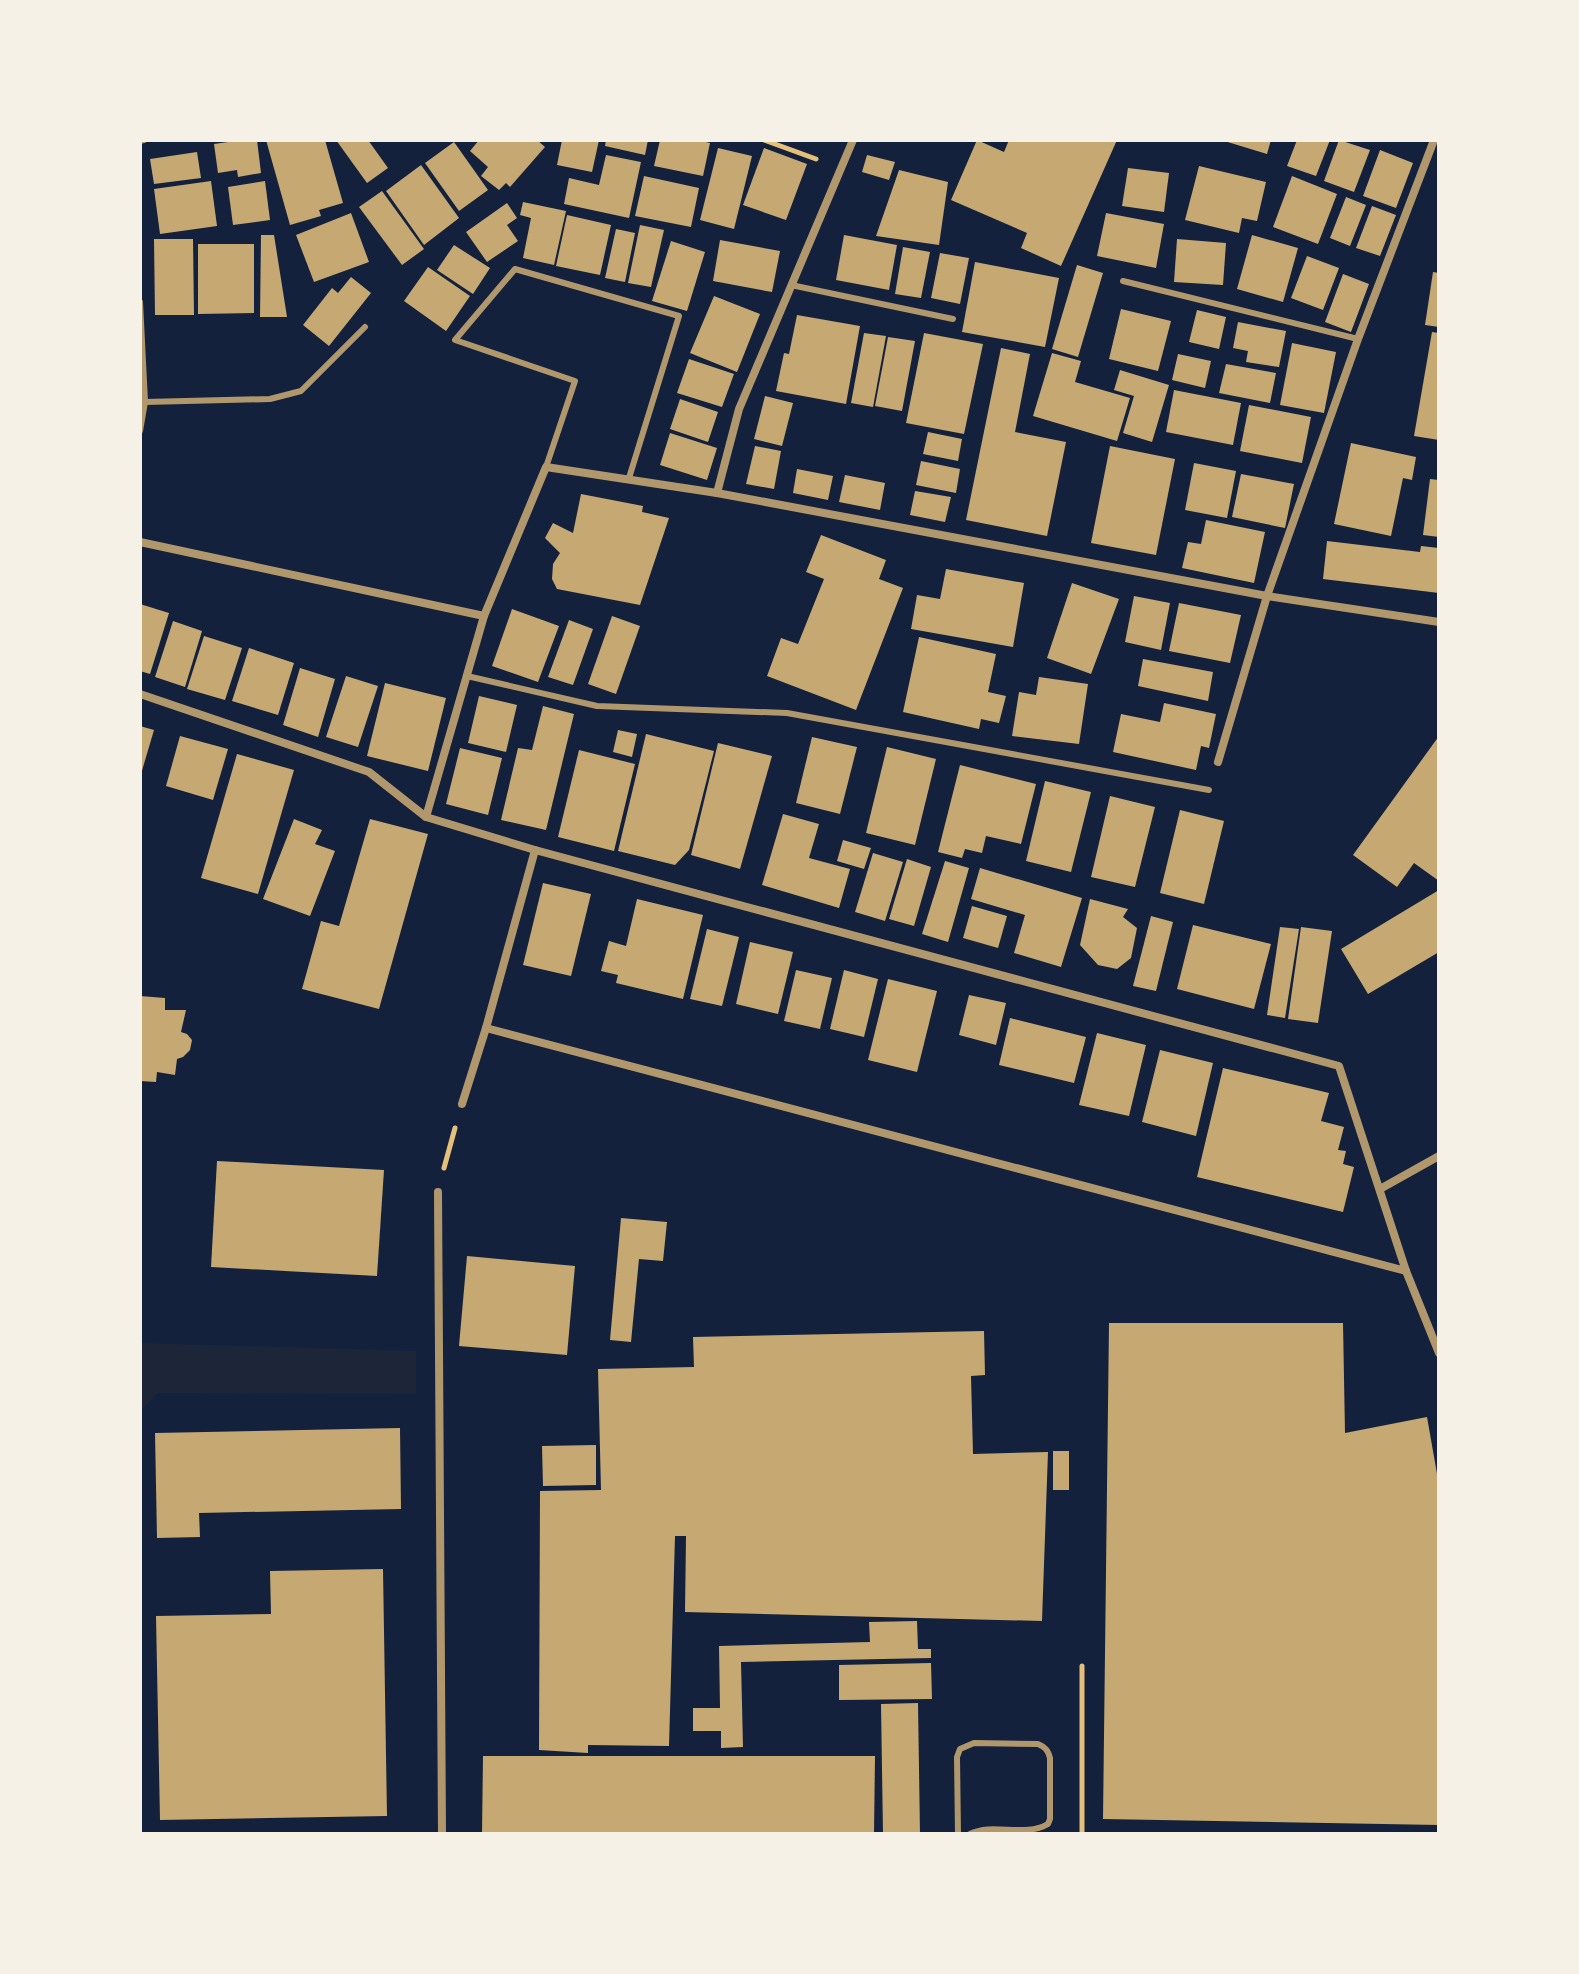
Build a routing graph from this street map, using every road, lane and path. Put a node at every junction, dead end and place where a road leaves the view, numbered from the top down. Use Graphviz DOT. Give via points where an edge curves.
graph roads {
  1 [pos="764,140"];
  2 [pos="853,140"];
  3 [pos="1434,140"];
  4 [pos="840,167"];
  5 [pos="1123,281"];
  6 [pos="791,285"];
  7 [pos="140,302"];
  8 [pos="953,319"];
  9 [pos="365,327"];
  10 [pos="1358,339"];
  11 [pos="145,402"];
  12 [pos="140,431"];
  13 [pos="546,467"];
  14 [pos="629,478"];
  15 [pos="717,493"];
  16 [pos="140,542"];
  17 [pos="1267,596"];
  18 [pos="484,616"];
  19 [pos="1439,622"];
  20 [pos="467,676"];
  21 [pos="140,694"];
  22 [pos="1218,762"];
  23 [pos="1209,790"];
  24 [pos="426,817"];
  25 [pos="535,850"];
  26 [pos="486,1028"];
  27 [pos="462,1104"];
  28 [pos="1439,1156"];
  29 [pos="1380,1189"];
  30 [pos="438,1192"];
  31 [pos="1406,1271"];
  32 [pos="1439,1353"];
  33 [pos="1082,1666"];
  34 [pos="442,1834"];
  35 [pos="958,1834"];
  36 [pos="970,1834"];
  37 [pos="1082,1834"];
  1 -- 4 [label="path"];
  2 -- 4 [label="street"];
  3 -- 10 [label="street"];
  4 -- 6 [label="street"];
  5 -- 10 [label="lane"];
  6 -- 8 [label="lane"];
  6 -- 15 [label="street" via="739,409"];
  7 -- 11 [label="lane"];
  9 -- 11 [label="lane" via="301,391 270,399"];
  10 -- 17 [label="street"];
  11 -- 12 [label="lane"];
  13 -- 14 [label="street"];
  13 -- 14 [label="lane" via="575,381 455,340 515,269 679,316"];
  13 -- 18 [label="street"];
  14 -- 15 [label="street"];
  15 -- 17 [label="street"];
  16 -- 18 [label="street"];
  17 -- 19 [label="street"];
  17 -- 22 [label="street"];
  18 -- 20 [label="street"];
  20 -- 23 [label="lane" via="597,706 787,713"];
  20 -- 24 [label="street"];
  21 -- 24 [label="street" via="369,772"];
  24 -- 25 [label="street"];
  25 -- 26 [label="street"];
  25 -- 29 [label="street" via="1339,1066"];
  26 -- 27 [label="street"];
  26 -- 31 [label="street"];
  27 -- 30 [label="path"];
  28 -- 29 [label="street"];
  29 -- 31 [label="street"];
  30 -- 34 [label="street"];
  31 -- 32 [label="street"];
  33 -- 37 [label="path"];
  35 -- 36 [label="lane" via="960,1749 974,1743 1044,1747 1050,1758 1048,1824 1035,1830"];
}
